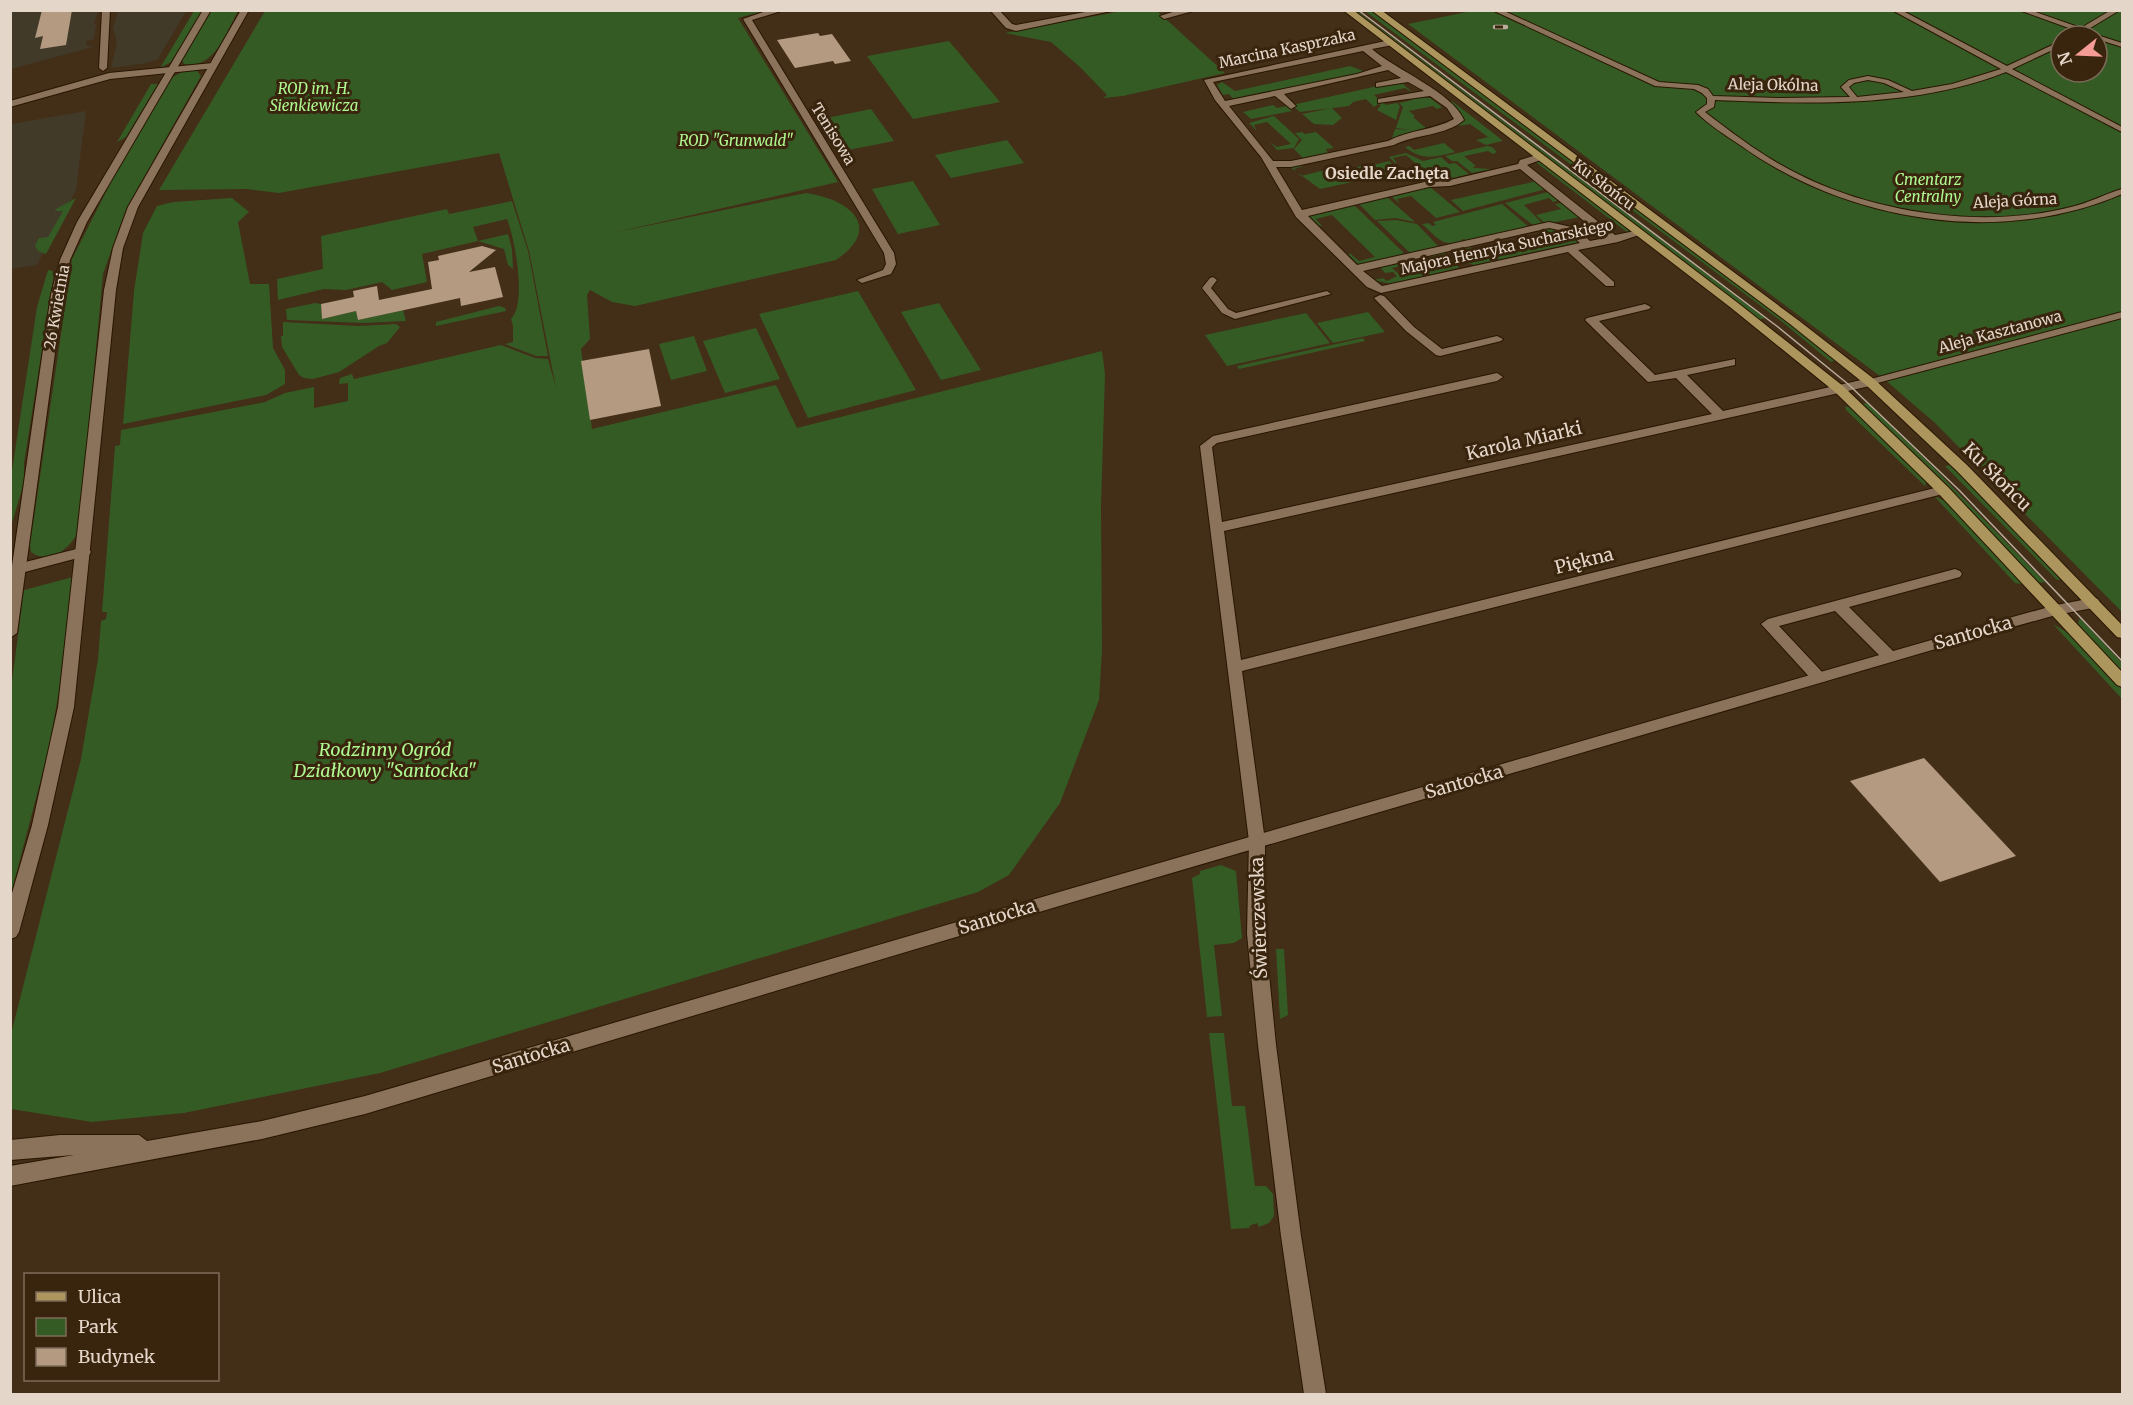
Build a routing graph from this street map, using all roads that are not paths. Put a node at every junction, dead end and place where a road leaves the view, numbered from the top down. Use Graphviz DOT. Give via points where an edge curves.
graph roads {
  1 [pos="106,10"];
  2 [pos="207,10"];
  3 [pos="245,10"];
  4 [pos="780,10"];
  5 [pos="994,10"];
  6 [pos="1112,10"];
  7 [pos="1193,10"];
  8 [pos="1347,10"];
  9 [pos="1375,10"];
  10 [pos="1495,10"];
  11 [pos="1895,10"];
  12 [pos="2022,10"];
  13 [pos="2117,10"];
  14 [pos="1164,16"];
  15 [pos="2062,24"];
  16 [pos="2094,24"];
  17 [pos="1390,43"];
  18 [pos="1365,48"];
  19 [pos="2049,49"];
  20 [pos="213,66"];
  21 [pos="1389,67"];
  22 [pos="103,69"];
  23 [pos="2007,69"];
  24 [pos="171,70"];
  25 [pos="1410,79"];
  26 [pos="1379,85"];
  27 [pos="1909,92"];
  28 [pos="1277,93"];
  29 [pos="1431,93"];
  30 [pos="1462,98"];
  31 [pos="1712,98"];
  32 [pos="1854,98"];
  33 [pos="1381,101"];
  34 [pos="1442,102"];
  35 [pos="10,104"];
  36 [pos="1223,104"];
  37 [pos="1293,104"];
  38 [pos="2122,130"];
  39 [pos="1540,157"];
  40 [pos="1270,164"];
  41 [pos="1522,166"];
  42 [pos="1532,173"];
  43 [pos="1498,182"];
  44 [pos="2122,190"];
  45 [pos="1300,215"];
  46 [pos="1640,233"];
  47 [pos="1614,240"];
  48 [pos="1589,245"];
  49 [pos="1446,248"];
  50 [pos="1571,249"];
  51 [pos="1355,269"];
  52 [pos="1470,271"];
  53 [pos="862,280"];
  54 [pos="1213,280"];
  55 [pos="1610,284"];
  56 [pos="1327,294"];
  57 [pos="1381,294"];
  58 [pos="1645,307"];
  59 [pos="2122,315"];
  60 [pos="1497,339"];
  61 [pos="1731,362"];
  62 [pos="1678,373"];
  63 [pos="1497,377"];
  64 [pos="1870,382"];
  65 [pos="1839,389"];
  66 [pos="1721,416"];
  67 [pos="1943,490"];
  68 [pos="1217,528"];
  69 [pos="84,552"];
  70 [pos="15,570"];
  71 [pos="1955,574"];
  72 [pos="2093,603"];
  73 [pos="1839,606"];
  74 [pos="2056,610"];
  75 [pos="10,633"];
  76 [pos="2122,633"];
  77 [pos="1890,657"];
  78 [pos="1235,667"];
  79 [pos="1819,678"];
  80 [pos="2122,681"];
  81 [pos="1257,841"];
  82 [pos="10,932"];
  83 [pos="172,1145"];
  84 [pos="10,1150"];
  85 [pos="10,1176"];
  86 [pos="1315,1395"];
  1 -- 22 [label="street"];
  2 -- 24 [label="street, 26 Kwietnia"];
  3 -- 20 [label="street"];
  4 -- 53 [label="street, Tenisowa" via="747,19 889,253 891,264 887,272"];
  5 -- 6 [label="street" via="1016,28"];
  7 -- 14 [label="street"];
  8 -- 17 [label="main road, Ku Słońcu"];
  9 -- 64 [label="main road, Ku Słońcu"];
  10 -- 31 [label="street, Aleja Okólna" via="1658,84 1695,87"];
  11 -- 23 [label="street"];
  12 -- 15 [label="street"];
  13 -- 16 [label="street"];
  17 -- 18 [label="street, Marcina Kasprzaka"];
  17 -- 30 [label="main road, Ku Słońcu"];
  18 -- 21 [label="street"];
  18 -- 36 [label="street, Marcina Kasprzaka" via="1208,80"];
  19 -- 23 [label="street, Aleja Okólna"];
  20 -- 24 [label="street"];
  20 -- 69 [label="street" via="135,204 116,254"];
  21 -- 25 [label="street"];
  21 -- 28 [label="street"];
  23 -- 27 [label="street, Aleja Okólna" via="1959,84"];
  23 -- 38 [label="street"];
  24 -- 35 [label="street" via="102,77"];
  24 -- 70 [label="street, 26 Kwietnia" via="86,214 65,260"];
  25 -- 26 [label="street"];
  25 -- 29 [label="street"];
  27 -- 32 [label="street, Aleja Okólna"];
  27 -- 32 [label="street" via="1886,81 1861,80 1845,87"];
  28 -- 36 [label="street"];
  28 -- 37 [label="street"];
  29 -- 33 [label="street"];
  29 -- 34 [label="street"];
  30 -- 34 [label="street"];
  30 -- 39 [label="main road, Ku Słońcu"];
  31 -- 32 [label="street, Aleja Okólna"];
  31 -- 44 [label="street, Aleja Górna" via="1709,107 1700,112 1769,161 1826,190 1883,206 1950,216 2028,217 2080,207"];
  34 -- 40 [label="street" via="1459,120 1391,143 1296,164"];
  36 -- 40 [label="street"];
  39 -- 41 [label="street" via="1525,161"];
  39 -- 46 [label="main road, Ku Słońcu"];
  40 -- 45 [label="street"];
  41 -- 42 [label="street, Ku Słońcu"];
  41 -- 45 [label="street"];
  42 -- 43 [label="street"];
  42 -- 47 [label="street, Ku Słońcu"];
  45 -- 51 [label="street"];
  46 -- 47 [label="street, Majora Henryka Sucharskiego"];
  46 -- 65 [label="main road, Ku Słońcu"];
  47 -- 48 [label="street, Majora Henryka Sucharskiego"];
  48 -- 49 [label="street" via="1572,230 1549,225"];
  48 -- 50 [label="street, Majora Henryka Sucharskiego"];
  49 -- 51 [label="street"];
  49 -- 52 [label="street"];
  50 -- 52 [label="street, Majora Henryka Sucharskiego"];
  50 -- 55 [label="street"];
  51 -- 57 [label="street"];
  52 -- 57 [label="street, Majora Henryka Sucharskiego"];
  54 -- 56 [label="street" via="1206,288 1225,311 1235,316"];
  57 -- 60 [label="street" via="1410,329 1440,352"];
  58 -- 62 [label="street" via="1591,320 1652,379"];
  59 -- 64 [label="street, Aleja Kasztanowa"];
  61 -- 62 [label="street"];
  62 -- 66 [label="street"];
  63 -- 68 [label="street, Świerczewska" via="1209,442 1206,448"];
  64 -- 65 [label="street"];
  64 -- 72 [label="main road, Ku Słońcu" via="1962,468"];
  65 -- 66 [label="street, Karola Miarki"];
  65 -- 67 [label="main road, Ku Słońcu"];
  66 -- 68 [label="street, Karola Miarki"];
  67 -- 74 [label="main road, Ku Słońcu"];
  67 -- 78 [label="street, Piękna"];
  68 -- 78 [label="street, Świerczewska"];
  69 -- 70 [label="street"];
  69 -- 82 [label="street" via="61,733"];
  70 -- 75 [label="street, 26 Kwietnia"];
  71 -- 73 [label="street"];
  72 -- 74 [label="street"];
  72 -- 76 [label="main road, Ku Słońcu"];
  73 -- 77 [label="street"];
  73 -- 79 [label="street" via="1768,624"];
  74 -- 77 [label="street, Santocka"];
  74 -- 80 [label="main road, Ku Słońcu"];
  77 -- 79 [label="street, Santocka"];
  78 -- 81 [label="street, Świerczewska"];
  79 -- 81 [label="street, Santocka"];
  81 -- 83 [label="street, Santocka" via="365,1105 262,1130"];
  81 -- 86 [label="street, Świerczewska" via="1255,917 1262,997 1289,1223"];
  83 -- 84 [label="street, Santocka" via="67,1145"];
  83 -- 85 [label="street, Santocka"];
}
